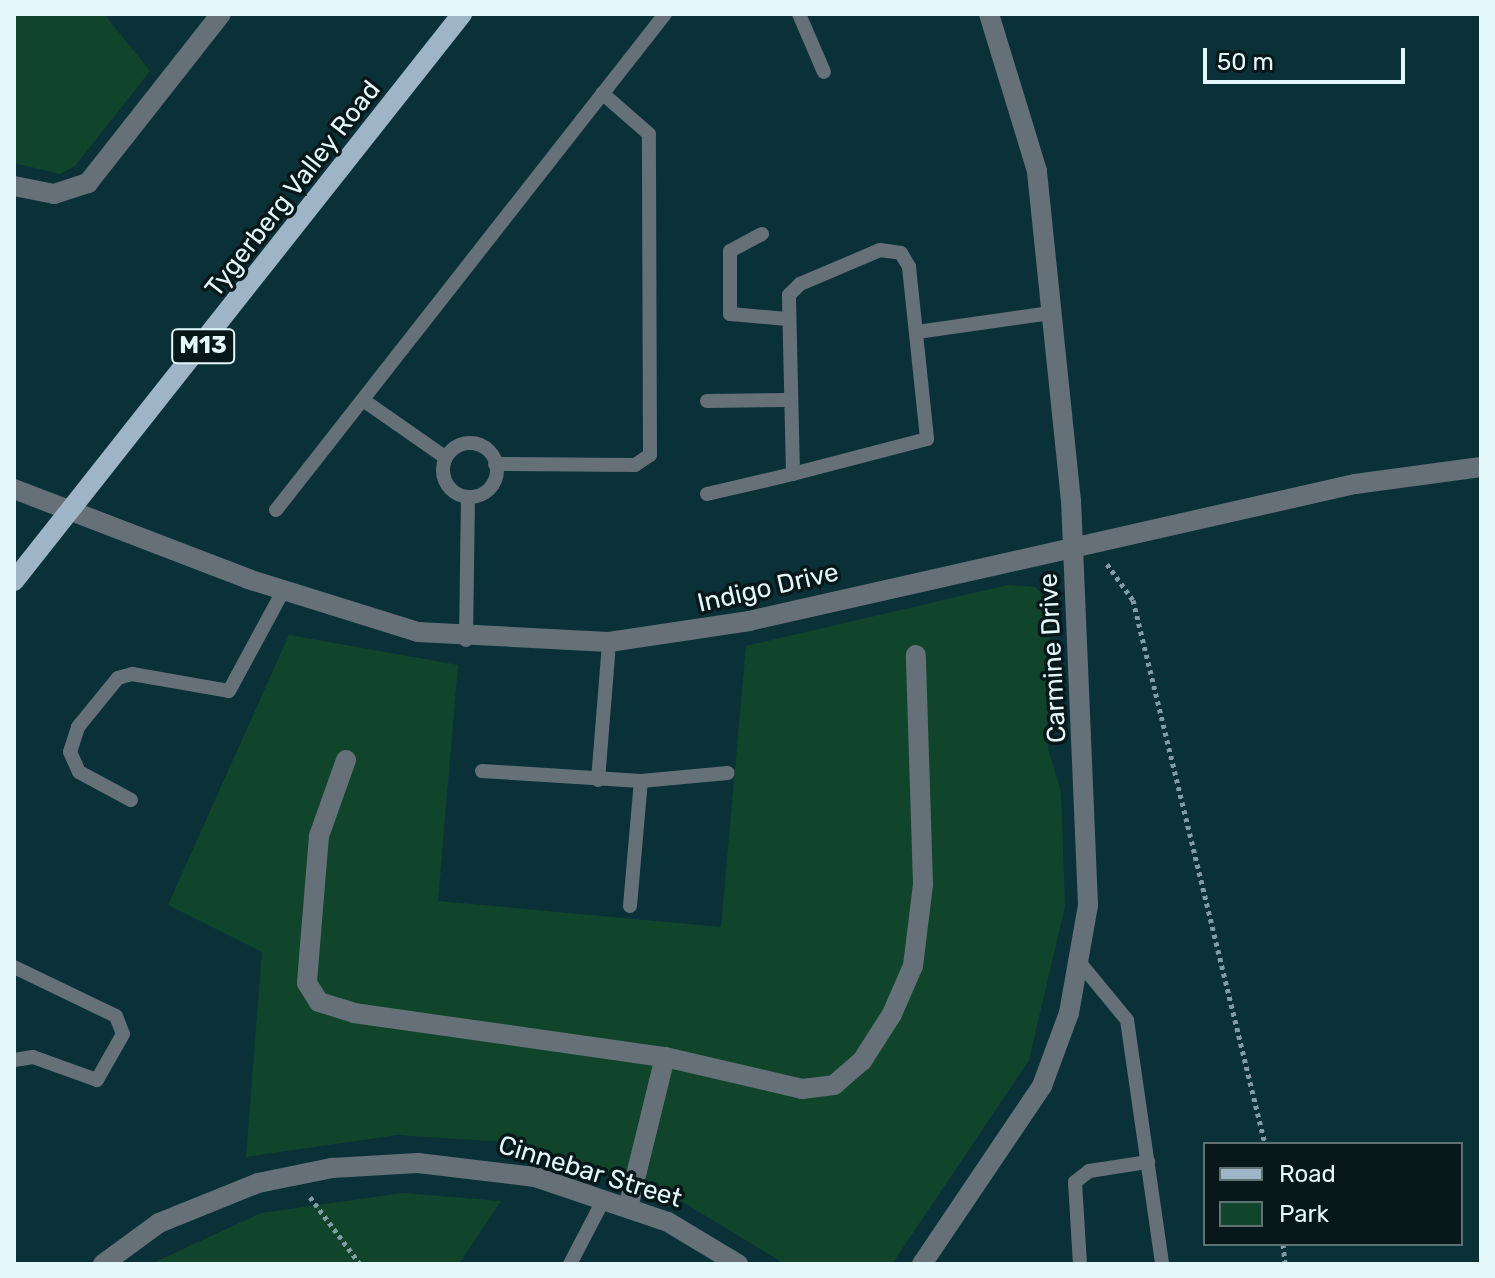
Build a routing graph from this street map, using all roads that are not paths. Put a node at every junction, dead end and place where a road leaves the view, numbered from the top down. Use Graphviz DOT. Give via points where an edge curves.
graph roads {
  1 [pos="221,14"];
  2 [pos="462,14"];
  3 [pos="665,14"];
  4 [pos="799,14"];
  5 [pos="989,14"];
  6 [pos="824,72"];
  7 [pos="602,93"];
  8 [pos="14,186"];
  9 [pos="762,234"];
  10 [pos="1051,313"];
  11 [pos="787,319"];
  12 [pos="917,332"];
  13 [pos="363,400"];
  14 [pos="787,400"];
  15 [pos="707,401"];
  16 [pos="446,458"];
  17 [pos="495,464"];
  18 [pos="1481,467"];
  19 [pos="793,474"];
  20 [pos="14,489"];
  21 [pos="707,494"];
  22 [pos="468,497"];
  23 [pos="276,510"];
  24 [pos="74,512"];
  25 [pos="1072,547"];
  26 [pos="14,581"];
  27 [pos="283,591"];
  28 [pos="466,640"];
  29 [pos="609,642"];
  30 [pos="916,655"];
  31 [pos="346,760"];
  32 [pos="482,771"];
  33 [pos="728,773"];
  34 [pos="598,780"];
  35 [pos="641,781"];
  36 [pos="131,800"];
  37 [pos="630,906"];
  38 [pos="1080,963"];
  39 [pos="14,967"];
  40 [pos="665,1057"];
  41 [pos="14,1060"];
  42 [pos="1148,1162"];
  43 [pos="604,1199"];
  44 [pos="628,1208"];
  45 [pos="103,1264"];
  46 [pos="570,1264"];
  47 [pos="738,1264"];
  48 [pos="922,1264"];
  49 [pos="1080,1264"];
  50 [pos="1162,1264"];
  1 -- 8 [label="street" via="88,183 54,194"];
  2 -- 24 [label="main road, Tygerberg Valley Road / M13"];
  3 -- 7 [label="lane"];
  4 -- 6 [label="lane"];
  5 -- 10 [label="street, Carmine Drive" via="1013,72 1037,171"];
  7 -- 13 [label="lane"];
  7 -- 17 [label="lane" via="649,134 650,455 635,465"];
  9 -- 11 [label="lane" via="730,251 730,314"];
  10 -- 12 [label="lane"];
  10 -- 25 [label="street, Carmine Drive"];
  11 -- 12 [label="lane" via="789,295 800,284 887,249 907,259"];
  11 -- 14 [label="lane"];
  12 -- 19 [label="lane" via="927,439"];
  13 -- 16 [label="lane"];
  13 -- 23 [label="lane"];
  14 -- 15 [label="lane"];
  14 -- 19 [label="lane"];
  16 -- 17 [label="lane" via="458,446 476,444"];
  16 -- 22 [label="lane" via="446,483"];
  17 -- 22 [label="lane" via="491,486"];
  18 -- 25 [label="street, Indigo Drive" via="1355,484"];
  19 -- 21 [label="lane"];
  20 -- 24 [label="street, Indigo Drive"];
  22 -- 28 [label="lane"];
  24 -- 26 [label="main road, Tygerberg Valley Road / M13"];
  24 -- 27 [label="street, Indigo Drive"];
  25 -- 29 [label="street, Indigo Drive" via="749,621"];
  25 -- 38 [label="street, Carmine Drive" via="1088,826"];
  27 -- 28 [label="street, Indigo Drive"];
  27 -- 36 [label="lane" via="229,691 132,674 118,678 78,727 70,752 79,772"];
  28 -- 29 [label="street, Indigo Drive"];
  29 -- 34 [label="lane"];
  30 -- 40 [label="street" via="923,884 913,966 892,1014 862,1061 834,1085 802,1089"];
  31 -- 40 [label="street" via="319,836 307,983 319,1002"];
  32 -- 34 [label="lane"];
  33 -- 35 [label="lane"];
  34 -- 35 [label="lane"];
  35 -- 37 [label="lane"];
  38 -- 42 [label="lane" via="1127,1020"];
  38 -- 48 [label="street, Carmine Drive" via="1042,1086"];
  39 -- 41 [label="lane" via="116,1016 123,1034 97,1080 33,1057"];
  40 -- 44 [label="street"];
  42 -- 49 [label="lane" via="1089,1171 1075,1182"];
  42 -- 50 [label="lane"];
  43 -- 44 [label="street, Cinnebar Street"];
  43 -- 45 [label="street, Cinnebar Street" via="465,1163 332,1168 190,1208"];
  43 -- 46 [label="lane"];
  44 -- 47 [label="street, Cinnebar Street" via="689,1231"];
}
